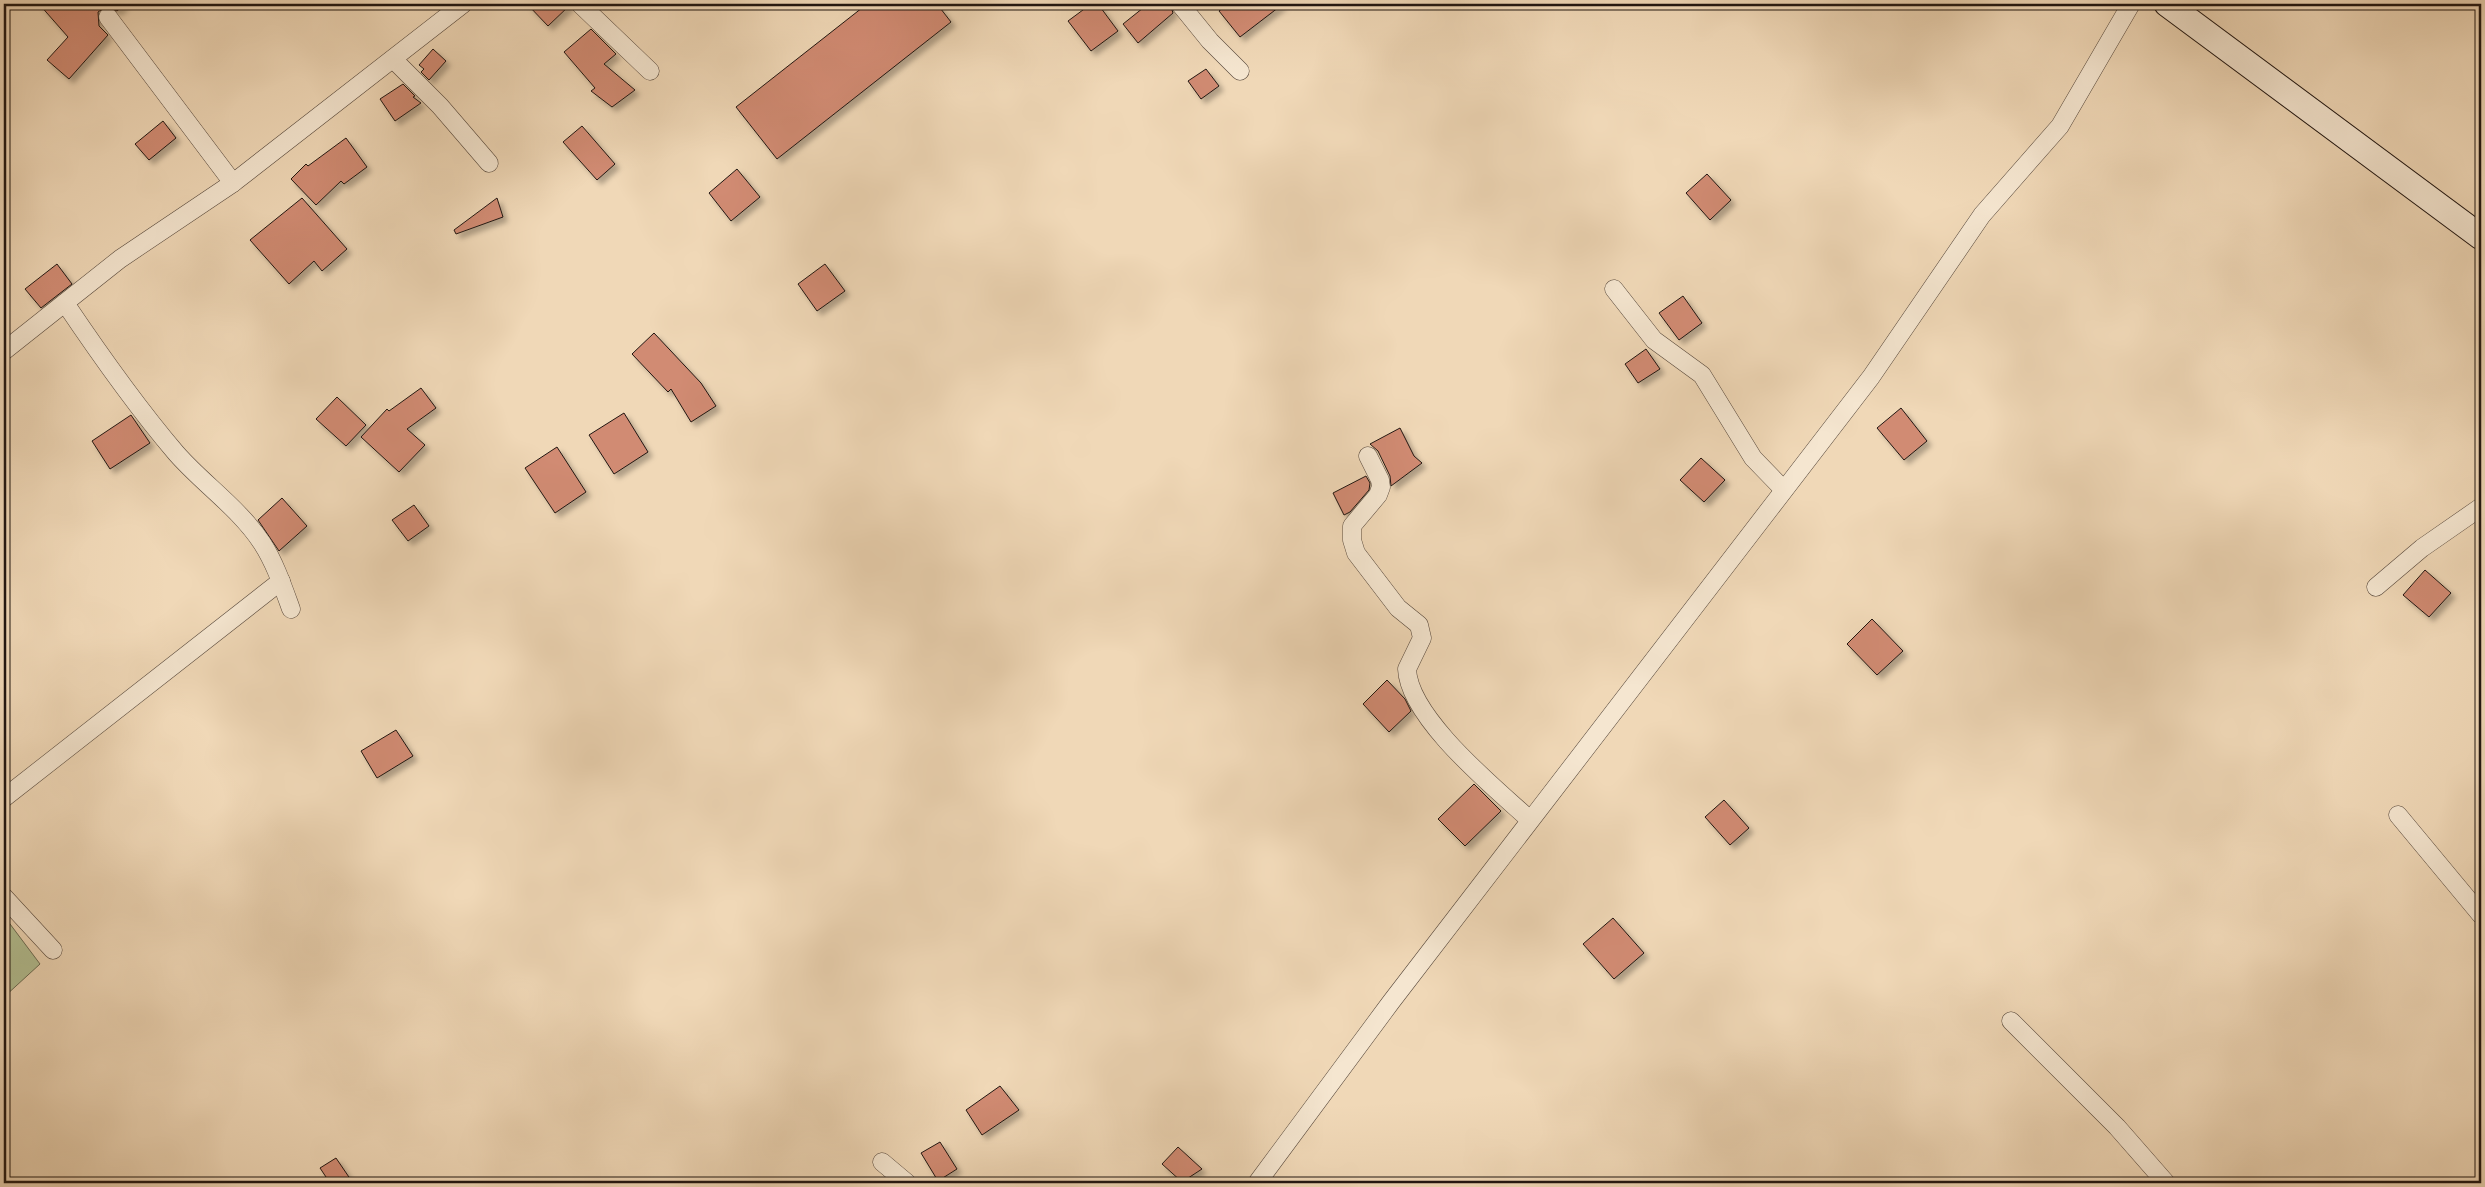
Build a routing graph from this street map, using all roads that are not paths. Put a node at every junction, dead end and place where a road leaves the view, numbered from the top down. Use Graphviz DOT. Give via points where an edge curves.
graph roads {
  1 [pos="463,4"];
  2 [pos="580,4"];
  3 [pos="1180,4"];
  4 [pos="2130,4"];
  5 [pos="2167,4"];
  6 [pos="108,17"];
  7 [pos="393,59"];
  8 [pos="650,71"];
  9 [pos="1240,71"];
  10 [pos="490,163"];
  11 [pos="233,183"];
  12 [pos="2481,237"];
  13 [pos="1614,290"];
  14 [pos="65,303"];
  15 [pos="4,351"];
  16 [pos="1368,456"];
  17 [pos="1782,490"];
  18 [pos="2481,507"];
  19 [pos="281,581"];
  20 [pos="2376,587"];
  21 [pos="291,609"];
  22 [pos="4,798"];
  23 [pos="2398,815"];
  24 [pos="1530,820"];
  25 [pos="4,897"];
  26 [pos="2481,915"];
  27 [pos="53,950"];
  28 [pos="2011,1021"];
  29 [pos="882,1162"];
  30 [pos="907,1183"];
  31 [pos="1257,1183"];
  32 [pos="2166,1183"];
  1 -- 7 [label="street"];
  2 -- 8 [label="street"];
  3 -- 9 [label="street"];
  4 -- 17 [label="street" via="2060,126 1982,215 1871,377"];
  5 -- 12 [label="street"];
  6 -- 11 [label="street"];
  7 -- 10 [label="street"];
  7 -- 11 [label="street"];
  11 -- 14 [label="street" via="120,259"];
  13 -- 17 [label="street" via="1654,340 1702,375 1753,458"];
  14 -- 15 [label="street"];
  14 -- 19 [label="street" via="118,381 177,454 262,544"];
  16 -- 24 [label="street" via="1380,480 1380,488 1378,495 1352,526 1352,540 1356,553 1398,608 1419,625 1422,633 1419,646 1406,669 1411,692 1420,708 1471,766"];
  17 -- 24 [label="street"];
  18 -- 20 [label="street" via="2422,548"];
  19 -- 21 [label="street"];
  19 -- 22 [label="street"];
  23 -- 26 [label="street"];
  24 -- 31 [label="street"];
  25 -- 27 [label="street"];
  28 -- 32 [label="street" via="2117,1128"];
  29 -- 30 [label="street"];
}
